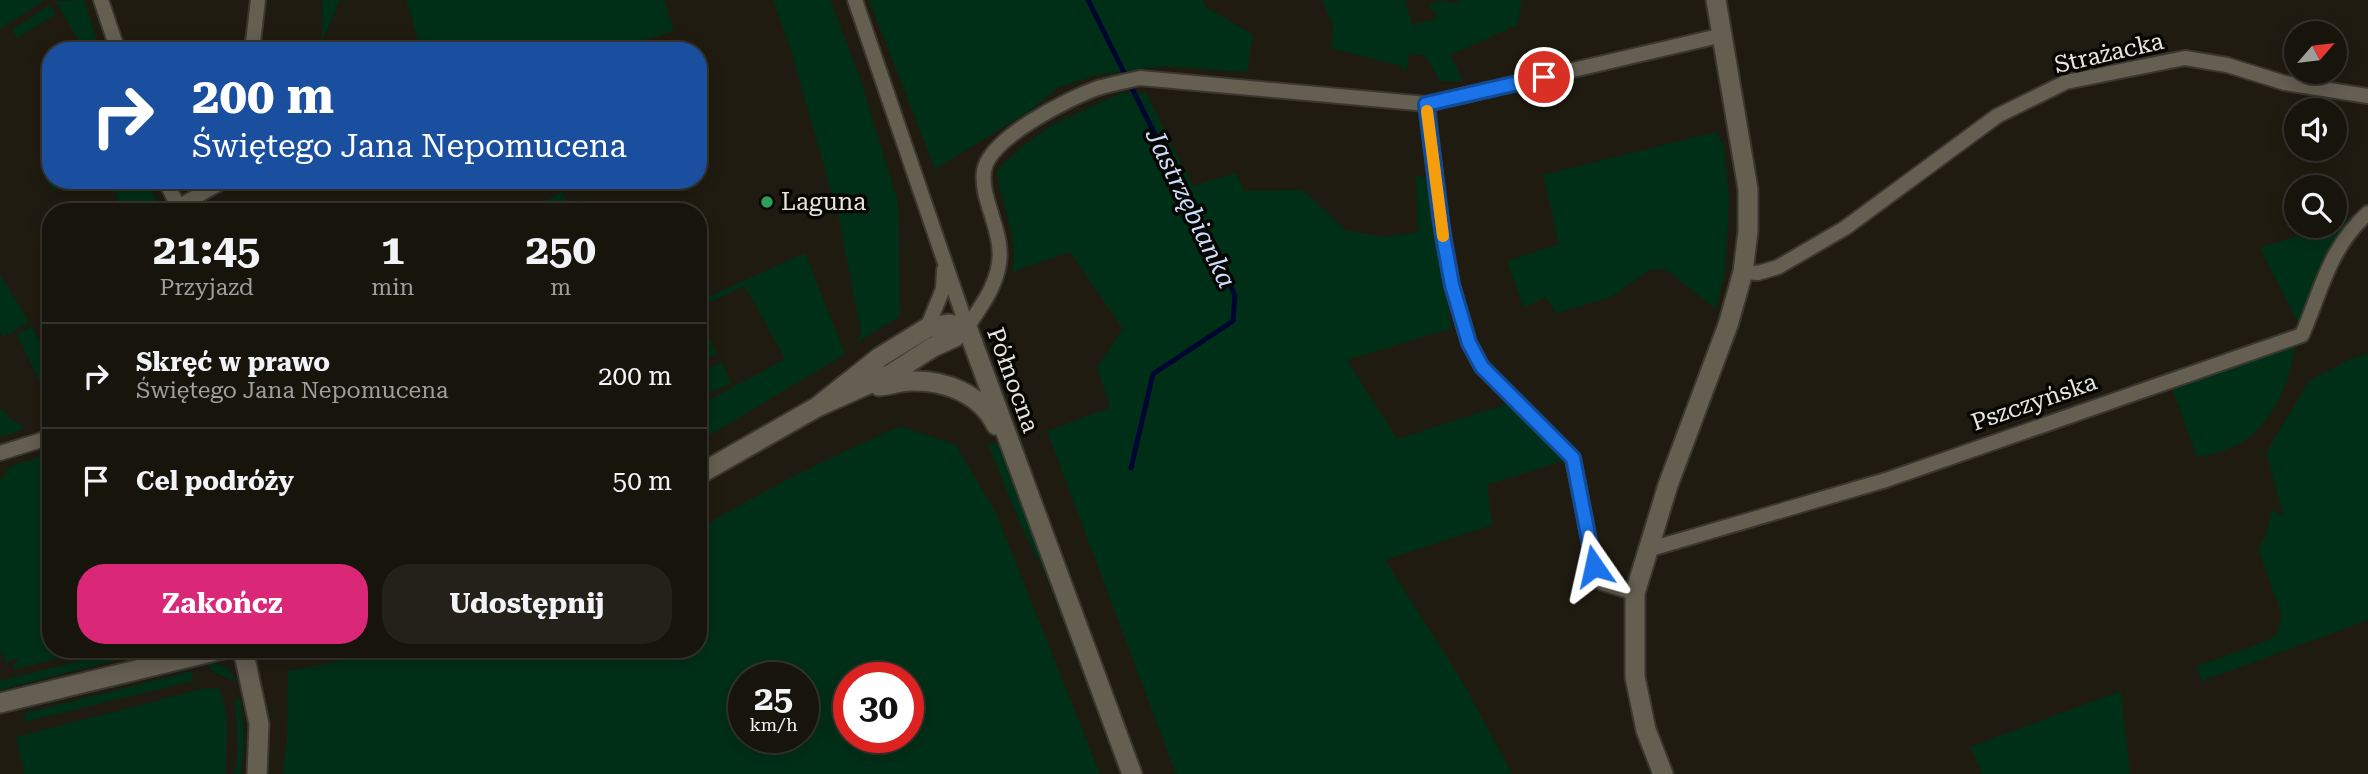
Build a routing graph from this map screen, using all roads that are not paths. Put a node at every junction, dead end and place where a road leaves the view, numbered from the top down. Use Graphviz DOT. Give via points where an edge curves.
graph roads {
  1 [pos="101,0"];
  2 [pos="258,0"];
  3 [pos="855,0"];
  4 [pos="1716,0"];
  5 [pos="1723,35"];
  6 [pos="115,42"];
  7 [pos="253,42"];
  8 [pos="2368,96"];
  9 [pos="1426,104"];
  10 [pos="211,189"];
  11 [pos="189,203"];
  12 [pos="2368,214"];
  13 [pos="944,258"];
  14 [pos="1750,273"];
  15 [pos="967,327"];
  16 [pos="927,328"];
  17 [pos="857,389"];
  18 [pos="817,407"];
  19 [pos="42,440"];
  20 [pos="0,453"];
  21 [pos="1014,456"];
  22 [pos="707,470"];
  23 [pos="1647,550"];
  24 [pos="1635,593"];
  25 [pos="186,658"];
  26 [pos="245,658"];
  27 [pos="0,703"];
  28 [pos="257,774"];
  29 [pos="1132,774"];
  30 [pos="1663,774"];
  1 -- 6 [label="street"];
  2 -- 7 [label="street"];
  3 -- 13 [label="street, Północna"];
  4 -- 5 [label="street"];
  5 -- 9 [label="street"];
  5 -- 14 [label="street" via="1748,189"];
  8 -- 14 [label="street, Strażacka" via="2284,83 2185,58 2066,82 1997,116 1845,228 1778,267"];
  9 -- 15 [label="street" via="1133,80 1071,99 1003,142 984,170 1000,264 986,300"];
  9 -- 24 [label="street" via="1441,224 1469,343 1482,367 1573,458 1594,566 1602,583"];
  10 -- 11 [label="street"];
  12 -- 23 [label="street, Pszczyńska" via="2339,245 2301,335 1886,480"];
  13 -- 15 [label="street, Północna"];
  13 -- 16 [label="street" via="943,289"];
  14 -- 23 [label="street"];
  15 -- 16 [label="street"];
  15 -- 17 [label="street" via="891,374"];
  15 -- 21 [label="street, Północna"];
  16 -- 18 [label="street" via="880,357"];
  17 -- 18 [label="street"];
  17 -- 21 [label="street" via="911,381 960,389 990,412"];
  18 -- 22 [label="street"];
  19 -- 20 [label="street"];
  21 -- 29 [label="street, Północna"];
  23 -- 24 [label="street"];
  24 -- 30 [label="street" via="1635,677 1646,730"];
  25 -- 27 [label="street"];
  26 -- 28 [label="street" via="259,724"];
}
